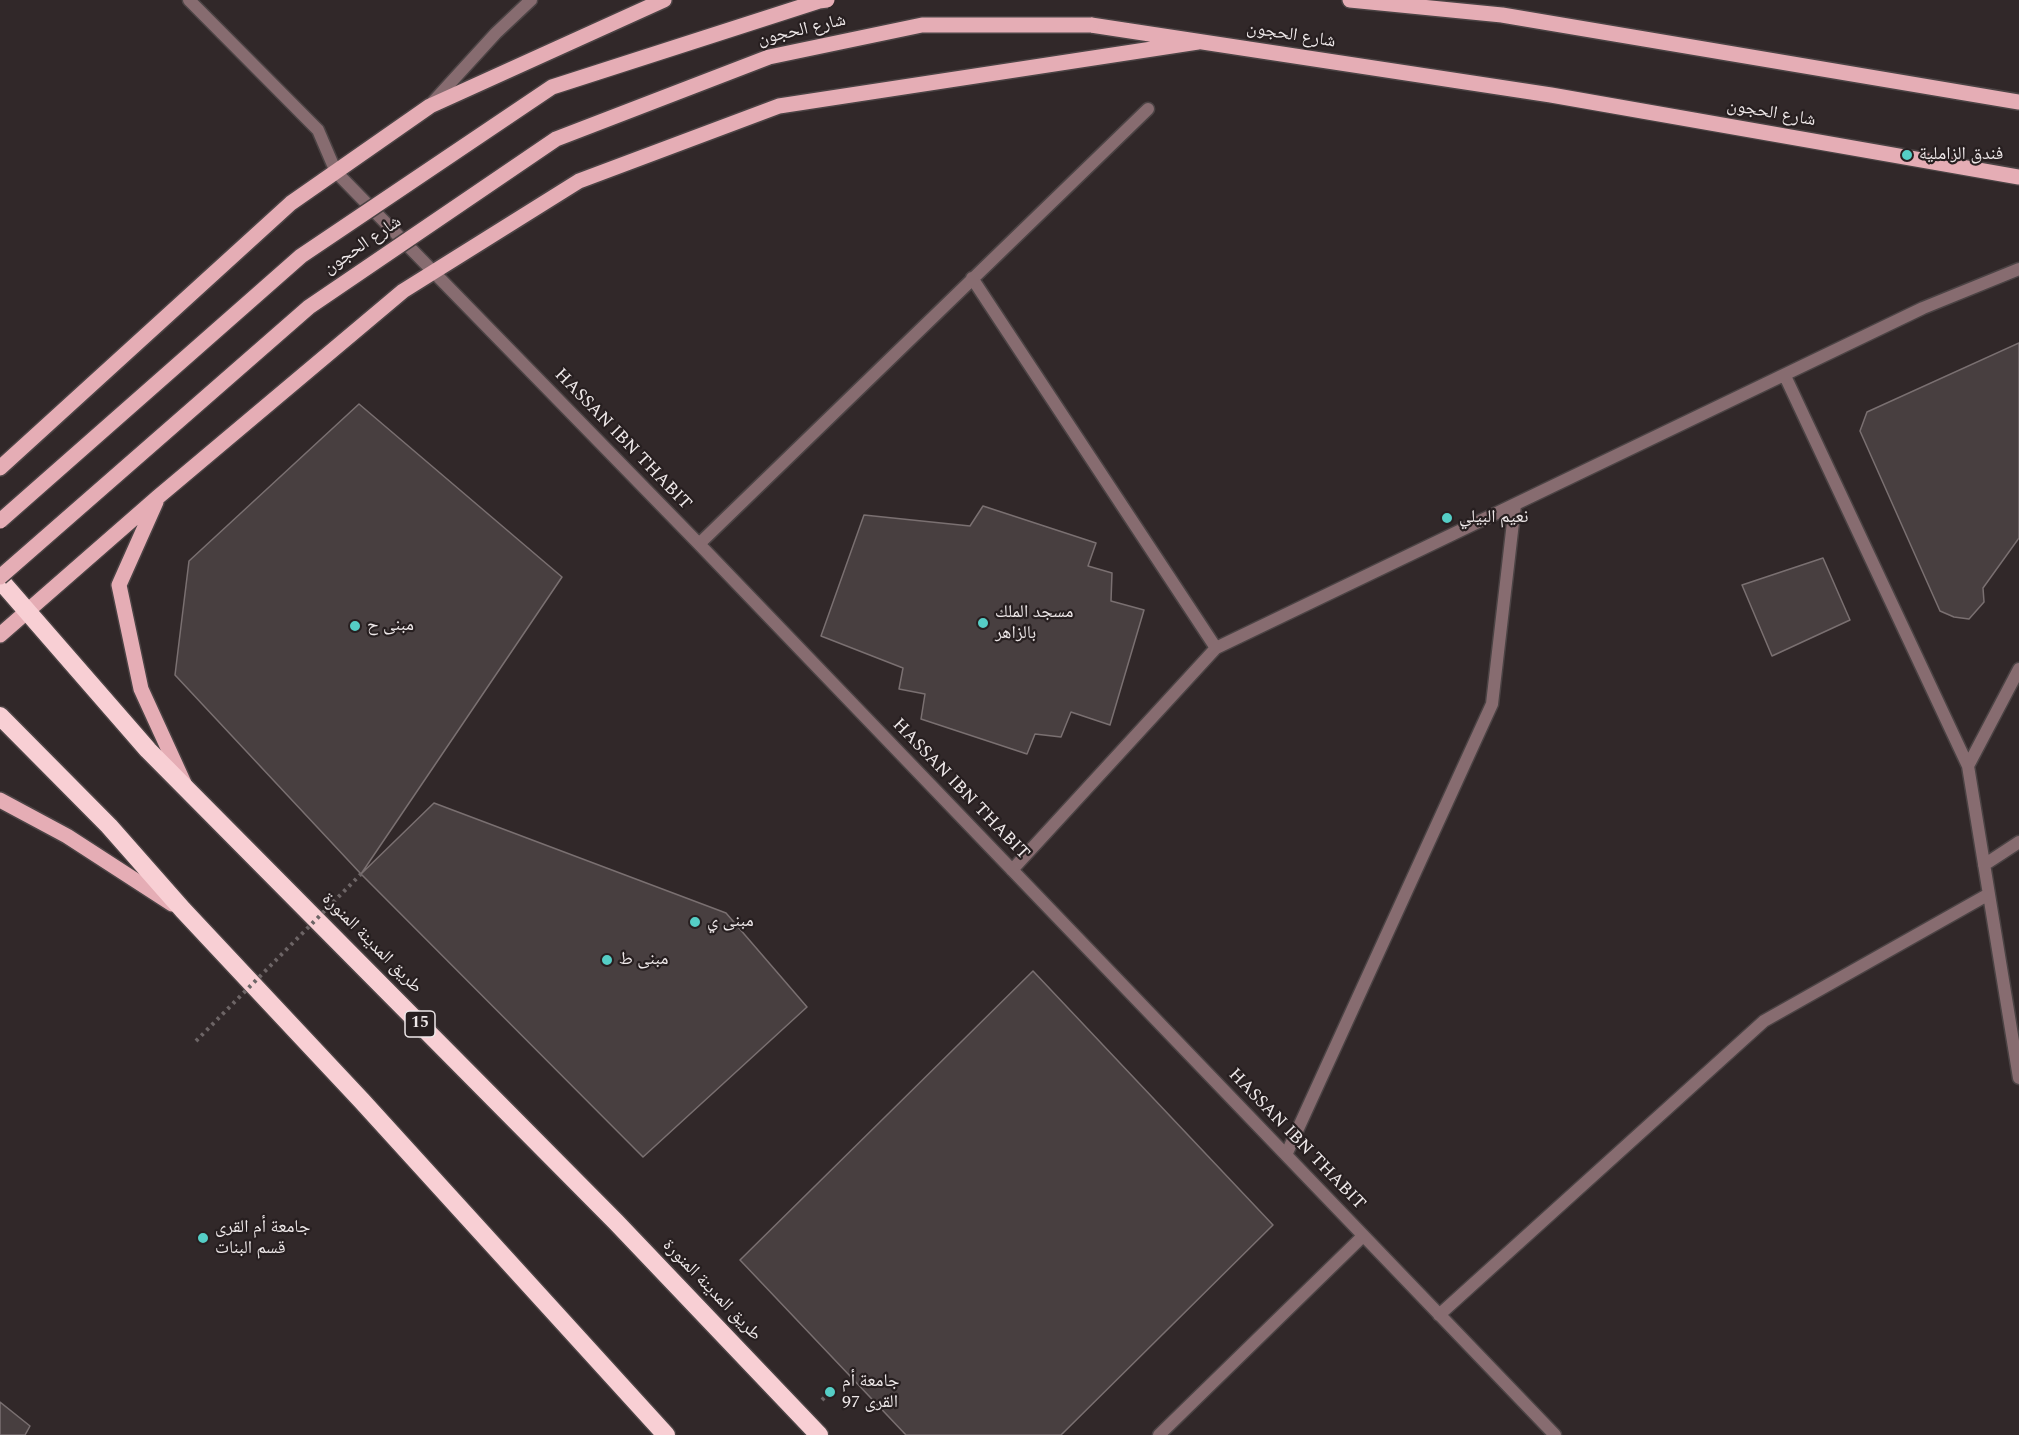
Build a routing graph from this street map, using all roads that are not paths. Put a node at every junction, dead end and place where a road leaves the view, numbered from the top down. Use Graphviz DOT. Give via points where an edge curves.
graph roads {
  1 [pos="189,0"];
  2 [pos="531,0"];
  3 [pos="664,0"];
  4 [pos="826,0"];
  5 [pos="1350,0"];
  6 [pos="1198,42"];
  7 [pos="2019,102"];
  8 [pos="430,106"];
  9 [pos="1148,110"];
  10 [pos="336,172"];
  11 [pos="2019,177"];
  12 [pos="2019,269"];
  13 [pos="434,272"];
  14 [pos="972,278"];
  15 [pos="1785,376"];
  16 [pos="0,468"];
  17 [pos="158,497"];
  18 [pos="1515,505"];
  19 [pos="0,521"];
  20 [pos="699,544"];
  21 [pos="0,578"];
  22 [pos="27,610"];
  23 [pos="0,635"];
  24 [pos="1216,648"];
  25 [pos="2019,669"];
  26 [pos="0,716"];
  27 [pos="1968,766"];
  28 [pos="185,787"];
  29 [pos="0,800"];
  30 [pos="2019,842"];
  31 [pos="1984,865"];
  32 [pos="1012,870"];
  33 [pos="1989,894"];
  34 [pos="183,910"];
  35 [pos="2019,1078"];
  36 [pos="1286,1155"];
  37 [pos="1363,1236"];
  38 [pos="1439,1315"];
  39 [pos="666,1435"];
  40 [pos="819,1435"];
  41 [pos="1158,1435"];
  42 [pos="1555,1435"];
  1 -- 10 [label="street" via="318,130"];
  2 -- 8 [label="street"];
  3 -- 8 [label="main road"];
  4 -- 19 [label="main road, شارع الحجون, bridge" via="552,87 301,256"];
  5 -- 7 [label="main road" via="1502,15"];
  6 -- 11 [label="main road, شارع الحجون" via="1551,95"];
  6 -- 13 [label="main road" via="778,106 579,181"];
  6 -- 21 [label="main road, شارع الحجون, bridge" via="1091,25 922,25 769,57 556,139 309,307"];
  8 -- 10 [label="main road"];
  9 -- 14 [label="street"];
  10 -- 13 [label="street, HASSAN IBN THABIT"];
  10 -- 16 [label="main road" via="291,203"];
  12 -- 15 [label="street" via="1923,309"];
  13 -- 17 [label="main road" via="402,291"];
  13 -- 20 [label="street, HASSAN IBN THABIT"];
  14 -- 20 [label="street"];
  14 -- 24 [label="street"];
  15 -- 18 [label="street"];
  15 -- 27 [label="street"];
  17 -- 22 [label="main road"];
  17 -- 28 [label="main road" via="119,585 141,689"];
  18 -- 24 [label="street"];
  18 -- 36 [label="street" via="1492,704"];
  20 -- 32 [label="street, HASSAN IBN THABIT"];
  21 -- 22 [label="highway, طريق المدينة المنورة / 15"];
  22 -- 23 [label="main road"];
  22 -- 28 [label="highway, طريق المدينة المنورة / 15"];
  24 -- 32 [label="street"];
  25 -- 27 [label="street"];
  26 -- 34 [label="highway" via="109,826"];
  27 -- 31 [label="street"];
  28 -- 40 [label="highway, طريق المدينة المنورة / 15" via="616,1222"];
  29 -- 34 [label="main road" via="67,836"];
  30 -- 31 [label="street"];
  31 -- 33 [label="street"];
  32 -- 36 [label="street, HASSAN IBN THABIT"];
  33 -- 35 [label="street"];
  33 -- 38 [label="street" via="1764,1021"];
  34 -- 39 [label="highway"];
  36 -- 37 [label="street, HASSAN IBN THABIT"];
  37 -- 38 [label="street, HASSAN IBN THABIT"];
  37 -- 41 [label="street"];
  38 -- 42 [label="street, HASSAN IBN THABIT"];
}
